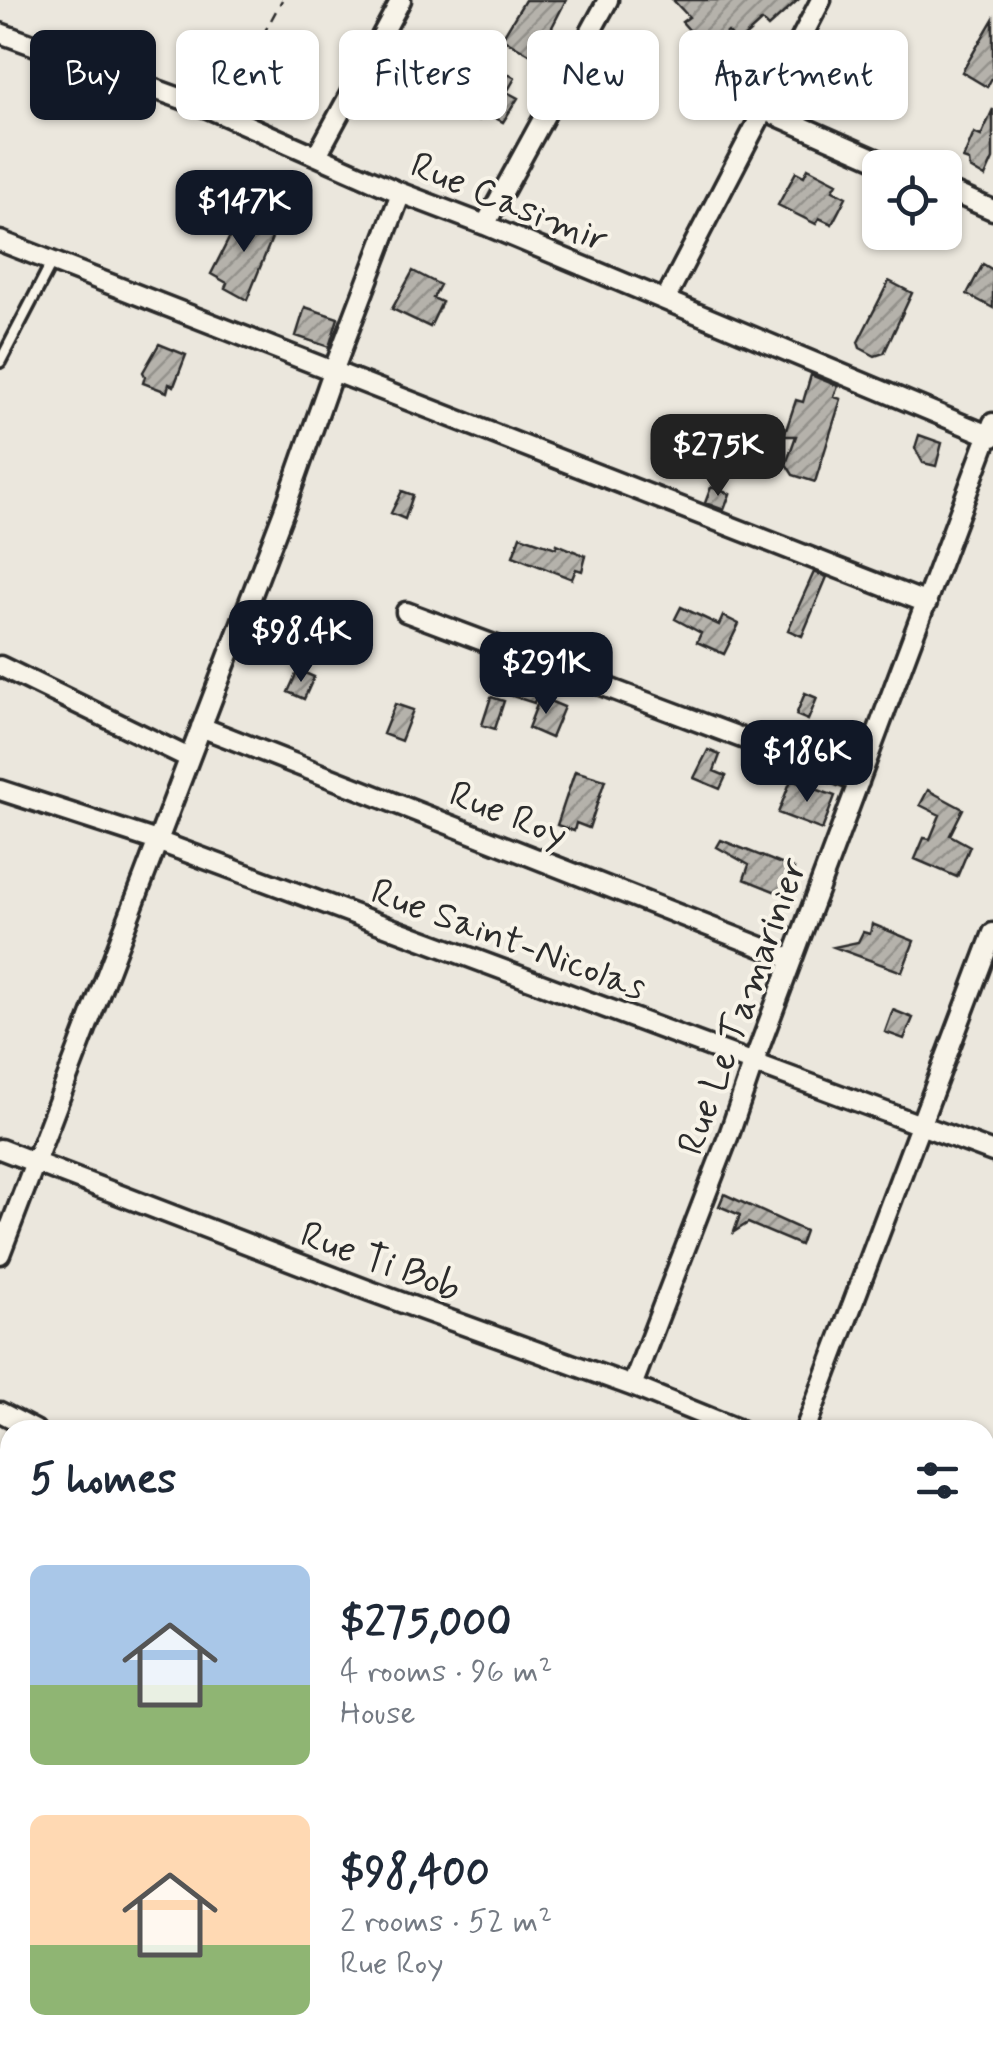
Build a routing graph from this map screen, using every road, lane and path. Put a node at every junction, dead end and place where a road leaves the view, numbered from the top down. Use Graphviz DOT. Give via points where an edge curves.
graph roads {
  1 [pos="282,0"];
  2 [pos="401,0"];
  3 [pos="608,0"];
  4 [pos="821,0"];
  5 [pos="266,30"];
  6 [pos="805,30"];
  7 [pos="0,33"];
  8 [pos="176,98"];
  9 [pos="234,120"];
  10 [pos="759,120"];
  11 [pos="787,120"];
  12 [pos="862,153"];
  13 [pos="317,155"];
  14 [pos="402,194"];
  15 [pos="962,196"];
  16 [pos="993,210"];
  17 [pos="485,225"];
  18 [pos="0,240"];
  19 [pos="52,261"];
  20 [pos="665,300"];
  21 [pos="0,362"];
  22 [pos="334,368"];
  23 [pos="991,432"];
  24 [pos="927,603"];
  25 [pos="406,612"];
  26 [pos="0,666"];
  27 [pos="201,726"];
  28 [pos="189,758"];
  29 [pos="859,782"];
  30 [pos="0,790"];
  31 [pos="157,841"];
  32 [pos="993,933"];
  33 [pos="792,959"];
  34 [pos="752,1064"];
  35 [pos="920,1126"];
  36 [pos="0,1149"];
  37 [pos="993,1152"];
  38 [pos="35,1163"];
  39 [pos="0,1254"];
  40 [pos="632,1386"];
  41 [pos="715,1420"];
  42 [pos="809,1420"];
  1 -- 5 [label="path"];
  2 -- 13 [label="street"];
  3 -- 17 [label="street"];
  4 -- 6 [label="street"];
  7 -- 8 [label="street, Rue Casimir"];
  9 -- 13 [label="street, Rue Casimir"];
  10 -- 20 [label="street"];
  11 -- 12 [label="street"];
  13 -- 14 [label="street, Rue Casimir"];
  14 -- 17 [label="street, Rue Casimir"];
  14 -- 22 [label="street"];
  15 -- 16 [label="street"];
  17 -- 20 [label="street, Rue Casimir"];
  18 -- 19 [label="street"];
  19 -- 21 [label="lane"];
  19 -- 22 [label="street"];
  20 -- 23 [label="street, Rue Casimir"];
  22 -- 24 [label="street"];
  22 -- 27 [label="street"];
  23 -- 24 [label="street, Rue Le Tamarinier"];
  24 -- 29 [label="street, Rue Le Tamarinier"];
  25 -- 29 [label="street"];
  26 -- 28 [label="street"];
  27 -- 28 [label="street"];
  27 -- 33 [label="street, Rue Roy"];
  28 -- 31 [label="street"];
  29 -- 33 [label="street, Rue Le Tamarinier"];
  30 -- 31 [label="street, Rue Saint-Nicolas"];
  31 -- 34 [label="street, Rue Saint-Nicolas"];
  31 -- 38 [label="street"];
  32 -- 35 [label="street"];
  33 -- 34 [label="street, Rue Le Tamarinier"];
  34 -- 35 [label="street, Rue Saint-Nicolas"];
  34 -- 40 [label="street, Rue Le Tamarinier"];
  35 -- 37 [label="street, Rue Saint-Nicolas"];
  35 -- 42 [label="street"];
  36 -- 38 [label="street, Rue Ti Bob"];
  38 -- 39 [label="street"];
  38 -- 40 [label="street, Rue Ti Bob"];
  40 -- 41 [label="street, Rue Ti Bob"];
}
